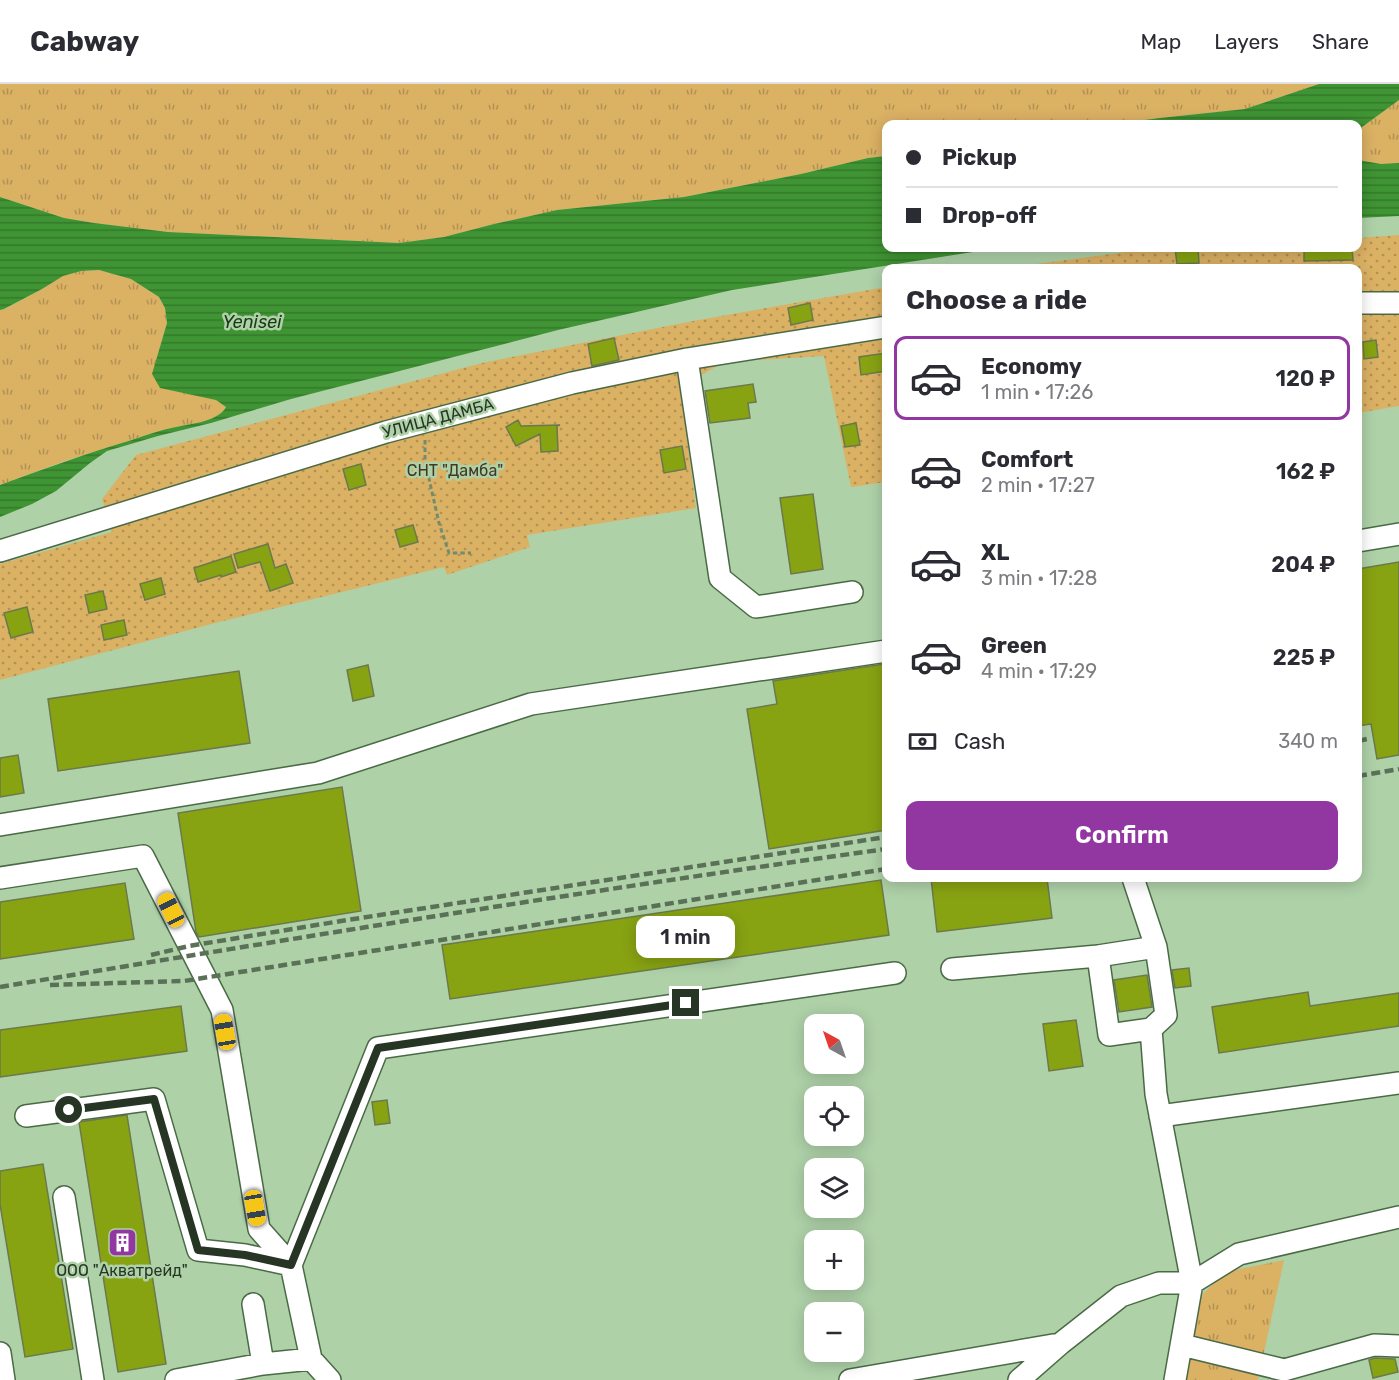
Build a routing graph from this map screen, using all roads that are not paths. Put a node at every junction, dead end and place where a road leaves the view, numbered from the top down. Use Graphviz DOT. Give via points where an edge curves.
graph roads {
  1 [pos="1362,303"];
  2 [pos="1399,303"];
  3 [pos="882,328"];
  4 [pos="687,359"];
  5 [pos="1399,534"];
  6 [pos="1362,540"];
  7 [pos="0,551"];
  8 [pos="852,592"];
  9 [pos="882,652"];
  10 [pos="0,825"];
  11 [pos="0,878"];
  12 [pos="1134,882"];
  13 [pos="1156,946"];
  14 [pos="1098,956"];
  15 [pos="952,969"];
  16 [pos="895,973"];
  17 [pos="1151,1029"];
  18 [pos="1399,1083"];
  19 [pos="26,1116"];
  20 [pos="1160,1116"];
  21 [pos="64,1197"];
  22 [pos="1399,1217"];
  23 [pos="291,1265"];
  24 [pos="1192,1283"];
  25 [pos="253,1304"];
  26 [pos="1060,1344"];
  27 [pos="1182,1345"];
  28 [pos="1399,1346"];
  29 [pos="0,1353"];
  30 [pos="311,1359"];
  31 [pos="263,1364"];
  32 [pos="243,1374"];
  33 [pos="187,1379"];
  34 [pos="4,1380"];
  35 [pos="93,1380"];
  36 [pos="330,1380"];
  37 [pos="850,1380"];
  38 [pos="1019,1380"];
  39 [pos="1174,1380"];
  1 -- 2 [label="street"];
  3 -- 4 [label="street, УЛИЦА ДАМБА"];
  4 -- 7 [label="street, УЛИЦА ДАМБА" via="426,420"];
  4 -- 8 [label="street" via="720,578 756,607"];
  5 -- 6 [label="street"];
  9 -- 10 [label="street" via="531,704 318,773"];
  11 -- 23 [label="street" via="143,856 222,1010 259,1230"];
  12 -- 13 [label="street"];
  13 -- 14 [label="street"];
  13 -- 17 [label="street" via="1166,1015"];
  14 -- 15 [label="street"];
  14 -- 17 [label="street" via="1109,1035"];
  16 -- 23 [label="street" via="378,1048"];
  17 -- 20 [label="street"];
  18 -- 20 [label="street"];
  19 -- 23 [label="street" via="154,1099 198,1250"];
  20 -- 24 [label="street"];
  21 -- 35 [label="street"];
  22 -- 24 [label="street" via="1239,1254"];
  23 -- 30 [label="street"];
  24 -- 26 [label="street" via="1159,1283 1120,1296"];
  24 -- 27 [label="street"];
  25 -- 31 [label="street"];
  26 -- 37 [label="street"];
  26 -- 38 [label="street"];
  27 -- 28 [label="street" via="1284,1370 1374,1345"];
  27 -- 39 [label="street"];
  29 -- 34 [label="street"];
  30 -- 31 [label="street"];
  30 -- 36 [label="street"];
  31 -- 32 [label="street"];
  32 -- 33 [label="street"];
}
